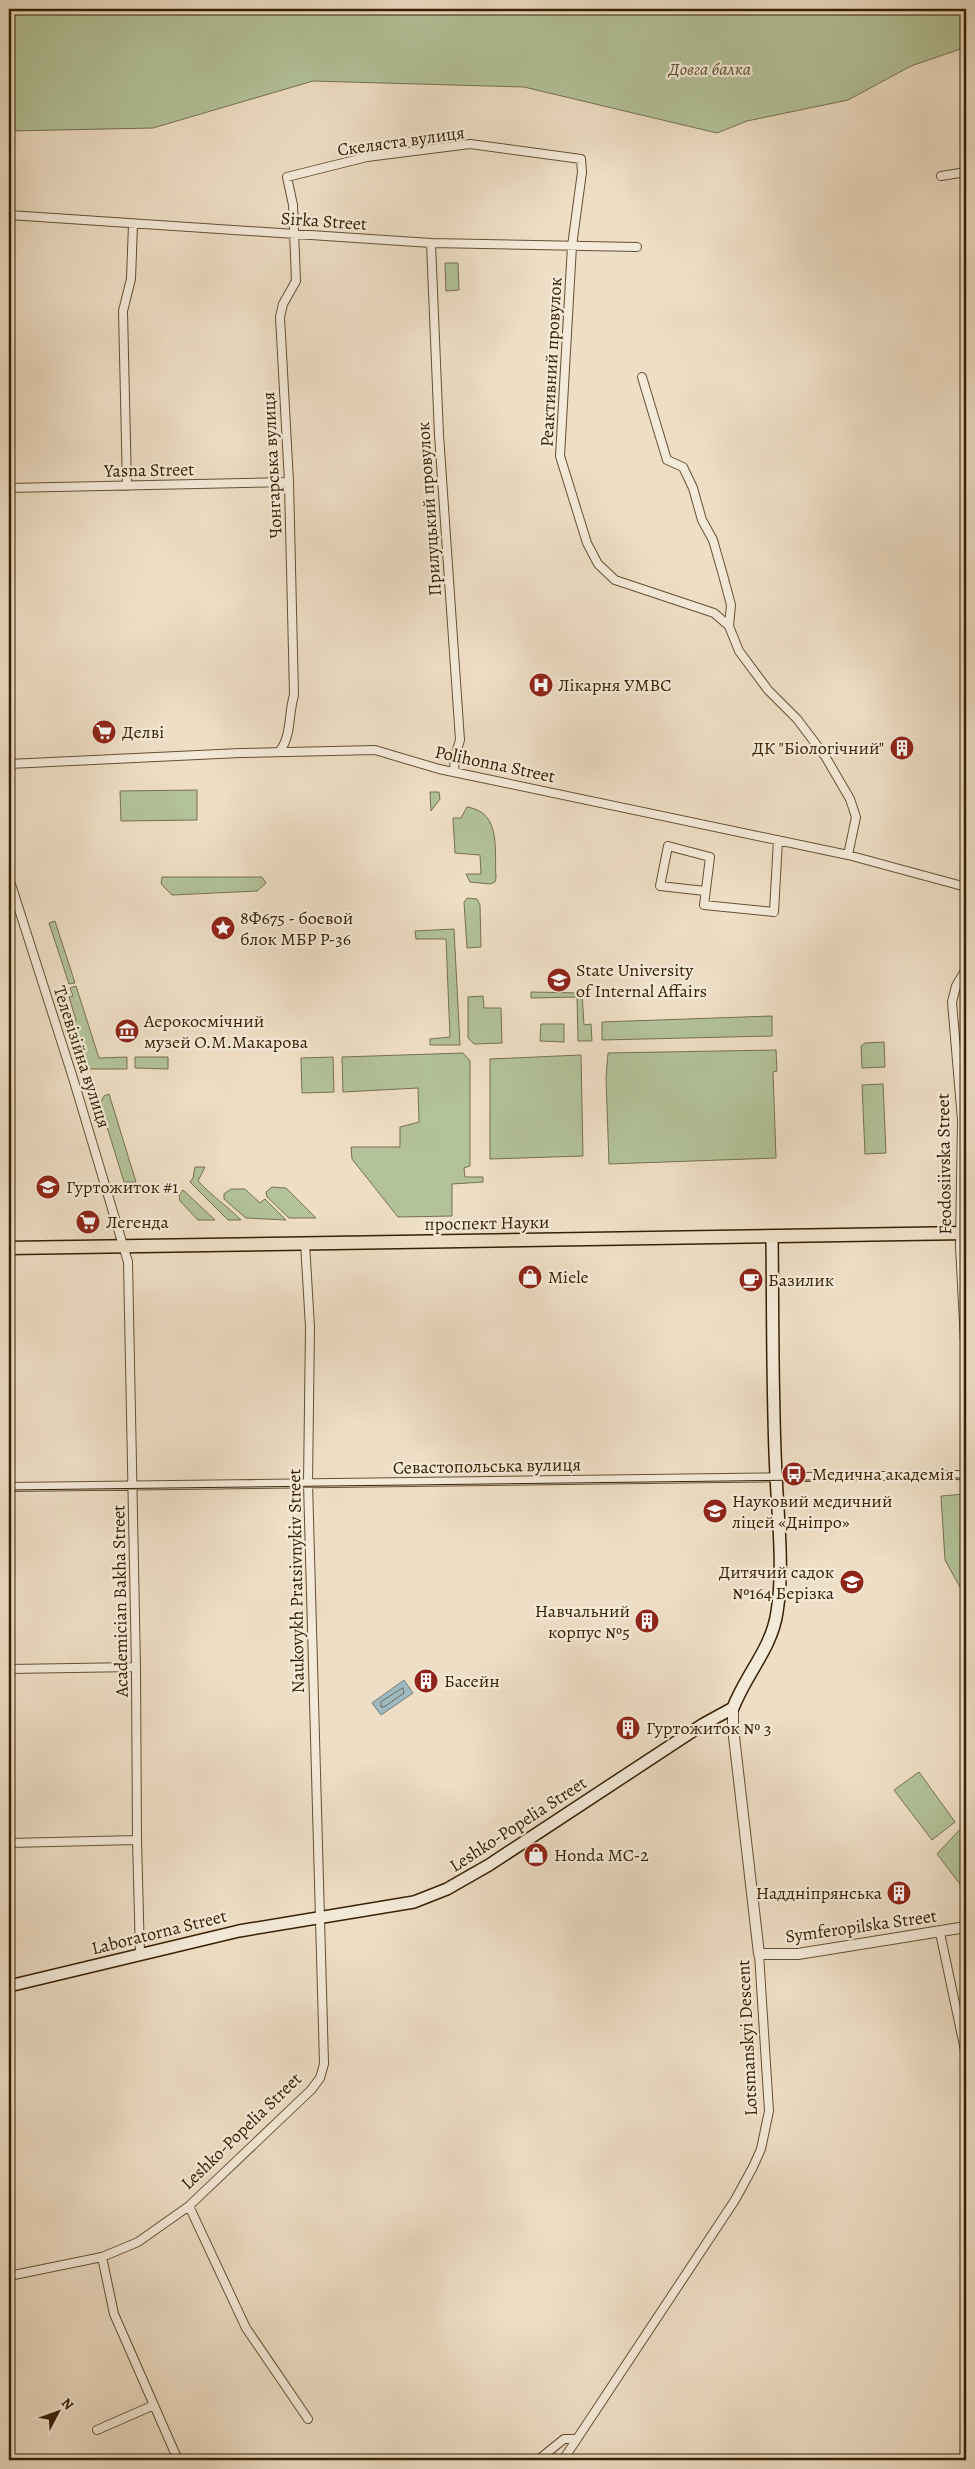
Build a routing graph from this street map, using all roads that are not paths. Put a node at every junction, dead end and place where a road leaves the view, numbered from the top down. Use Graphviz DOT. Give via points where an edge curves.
graph roads {
  1 [pos="581,159"];
  2 [pos="966,172"];
  3 [pos="941,176"];
  4 [pos="287,177"];
  5 [pos="9,215"];
  6 [pos="133,224"];
  7 [pos="293,234"];
  8 [pos="431,243"];
  9 [pos="572,246"];
  10 [pos="637,247"];
  11 [pos="642,377"];
  12 [pos="289,482"];
  13 [pos="127,486"];
  14 [pos="9,488"];
  15 [pos="729,626"];
  16 [pos="279,752"];
  17 [pos="9,764"];
  18 [pos="454,771"];
  19 [pos="778,840"];
  20 [pos="848,855"];
  21 [pos="9,878"];
  22 [pos="966,886"];
  23 [pos="705,891"];
  24 [pos="966,969"];
  25 [pos="964,1233"];
  26 [pos="772,1236"];
  27 [pos="305,1243"];
  28 [pos="124,1246"];
  29 [pos="9,1248"];
  30 [pos="966,1362"];
  31 [pos="966,1475"];
  32 [pos="776,1477"];
  33 [pos="308,1483"];
  34 [pos="133,1486"];
  35 [pos="9,1487"];
  36 [pos="136,1667"];
  37 [pos="9,1669"];
  38 [pos="733,1708"];
  39 [pos="137,1840"];
  40 [pos="9,1843"];
  41 [pos="320,1918"];
  42 [pos="966,1927"];
  43 [pos="940,1933"];
  44 [pos="760,1954"];
  45 [pos="140,1955"];
  46 [pos="9,1986"];
  47 [pos="966,2055"];
  48 [pos="189,2206"];
  49 [pos="102,2257"];
  50 [pos="9,2276"];
  51 [pos="154,2405"];
  52 [pos="308,2419"];
  53 [pos="97,2430"];
  54 [pos="576,2439"];
  55 [pos="9,2452"];
  56 [pos="12,2460"];
  57 [pos="178,2460"];
  58 [pos="538,2460"];
  59 [pos="563,2460"];
  1 -- 4 [label="street, Скеляста вулиця" via="470,144 367,158"];
  1 -- 9 [label="street, Реактивний провулок"];
  2 -- 3 [label="street"];
  4 -- 7 [label="street, Чонгарська вулиця" via="293,205"];
  5 -- 6 [label="street, Sirka Street"];
  6 -- 7 [label="street, Sirka Street"];
  6 -- 13 [label="street" via="131,279 123,312"];
  7 -- 8 [label="street, Sirka Street"];
  7 -- 12 [label="street, Чонгарська вулиця" via="296,281 283,304 280,317"];
  8 -- 9 [label="street, Sirka Street"];
  8 -- 18 [label="street, Прилуцький провулок" via="439,435 460,740"];
  9 -- 10 [label="street, Sirka Street"];
  9 -- 15 [label="street, Реактивний провулок" via="560,456 587,543 598,564 615,580 714,613"];
  11 -- 15 [label="street" via="667,460 683,467 702,520 713,540 731,605"];
  12 -- 13 [label="street, Yasna Street"];
  12 -- 16 [label="street, Чонгарська вулиця" via="294,695 285,745"];
  13 -- 14 [label="street, Yasna Street"];
  15 -- 20 [label="street" via="738,651 825,756 850,799 856,817"];
  16 -- 17 [label="street, Polihonna Street"];
  16 -- 18 [label="street, Polihonna Street" via="375,750"];
  18 -- 19 [label="street, Polihonna Street"];
  19 -- 20 [label="street, Polihonna Street"];
  19 -- 23 [label="street" via="774,912 704,905"];
  20 -- 22 [label="street, Polihonna Street"];
  21 -- 28 [label="street, Телевізійна вулиця"];
  23 -- 23 [label="street" via="710,857 668,846 660,886"];
  24 -- 25 [label="street, Feodosiivska Street" via="956,986 952,1002 962,1120"];
  25 -- 26 [label="main road, проспект Науки"];
  25 -- 30 [label="street, Feodosiivska Street"];
  26 -- 27 [label="main road, проспект Науки"];
  26 -- 32 [label="main road"];
  27 -- 28 [label="main road, проспект Науки"];
  27 -- 33 [label="street, Naukovykh Pratsivnykiv Street" via="310,1327"];
  28 -- 29 [label="main road, проспект Науки"];
  28 -- 34 [label="street, Academician Bakha Street" via="130,1276"];
  31 -- 32 [label="street, Севастопольська вулиця"];
  32 -- 33 [label="street, Севастопольська вулиця"];
  32 -- 38 [label="main road" via="778,1611 772,1634"];
  33 -- 34 [label="street, Севастопольська вулиця"];
  33 -- 41 [label="street, Naukovykh Pratsivnykiv Street"];
  34 -- 35 [label="street, Севастопольська вулиця"];
  34 -- 36 [label="street, Academician Bakha Street"];
  36 -- 37 [label="street"];
  36 -- 39 [label="street, Academician Bakha Street"];
  38 -- 41 [label="main road, Leshko-Popelia Street" via="447,1889 414,1902"];
  38 -- 44 [label="street, Lotsmanskyi Descent" via="732,1728"];
  39 -- 40 [label="street"];
  39 -- 45 [label="street, Academician Bakha Street"];
  41 -- 45 [label="main road, Laboratorna Street" via="239,1931"];
  41 -- 48 [label="street, Leshko-Popelia Street" via="324,2050 320,2078"];
  42 -- 43 [label="street, Symferopilska Street"];
  43 -- 44 [label="street, Symferopilska Street" via="798,1954"];
  43 -- 47 [label="street"];
  44 -- 54 [label="street, Lotsmanskyi Descent" via="769,2092 766,2132 761,2149 734,2200"];
  45 -- 46 [label="main road, Laboratorna Street"];
  48 -- 49 [label="street" via="138,2242"];
  48 -- 52 [label="street, Leshko-Popelia Street" via="246,2328"];
  49 -- 50 [label="street"];
  49 -- 51 [label="street" via="114,2314"];
  51 -- 53 [label="street"];
  51 -- 57 [label="street"];
  54 -- 58 [label="street" via="564,2439"];
  54 -- 59 [label="street, Lotsmanskyi Descent"];
  55 -- 56 [label="street"];
}
